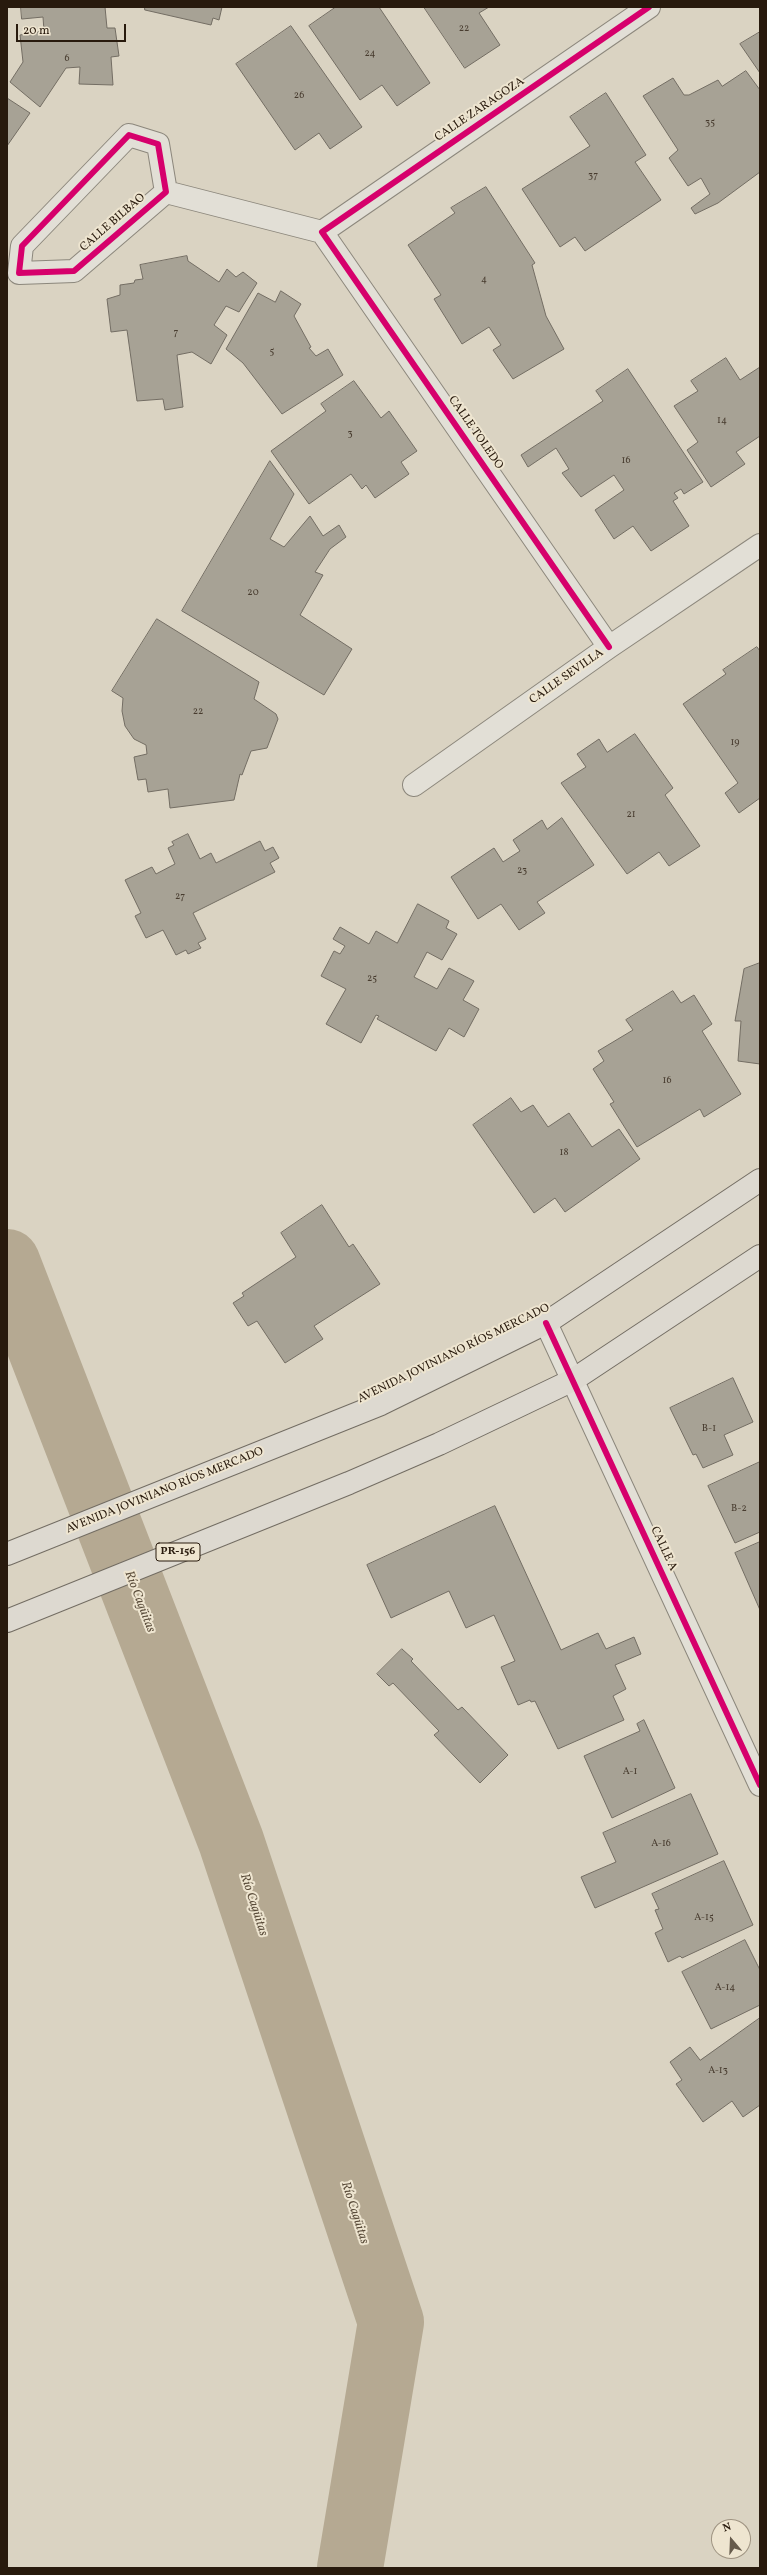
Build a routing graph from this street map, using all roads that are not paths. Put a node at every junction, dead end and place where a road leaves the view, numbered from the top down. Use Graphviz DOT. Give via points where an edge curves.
graph roads {
  1 [pos="649,7"];
  2 [pos="166,192"];
  3 [pos="322,232"];
  4 [pos="760,545"];
  5 [pos="609,647"];
  6 [pos="414,785"];
  7 [pos="760,1180"];
  8 [pos="760,1256"];
  9 [pos="546,1323"];
  10 [pos="573,1380"];
  11 [pos="7,1554"];
  12 [pos="7,1621"];
  13 [pos="760,1786"];
  1 -- 3 [label="street, CALLE ZARAGOZA"];
  2 -- 2 [label="street, CALLE BILBAO" via="158,144 129,135 22,246 19,273 74,272"];
  2 -- 3 [label="street"];
  3 -- 5 [label="street, CALLE TOLEDO"];
  4 -- 5 [label="street, CALLE SEVILLA"];
  5 -- 6 [label="street, CALLE SEVILLA"];
  7 -- 9 [label="main road, AVENIDA JOVINIANO RÍOS MERCADO"];
  8 -- 10 [label="main road, PR-156"];
  9 -- 10 [label="street, CALLE A"];
  9 -- 11 [label="main road, AVENIDA JOVINIANO RÍOS MERCADO" via="380,1404"];
  10 -- 12 [label="main road, PR-156" via="439,1444 349,1483"];
  10 -- 13 [label="street, CALLE A"];
}
